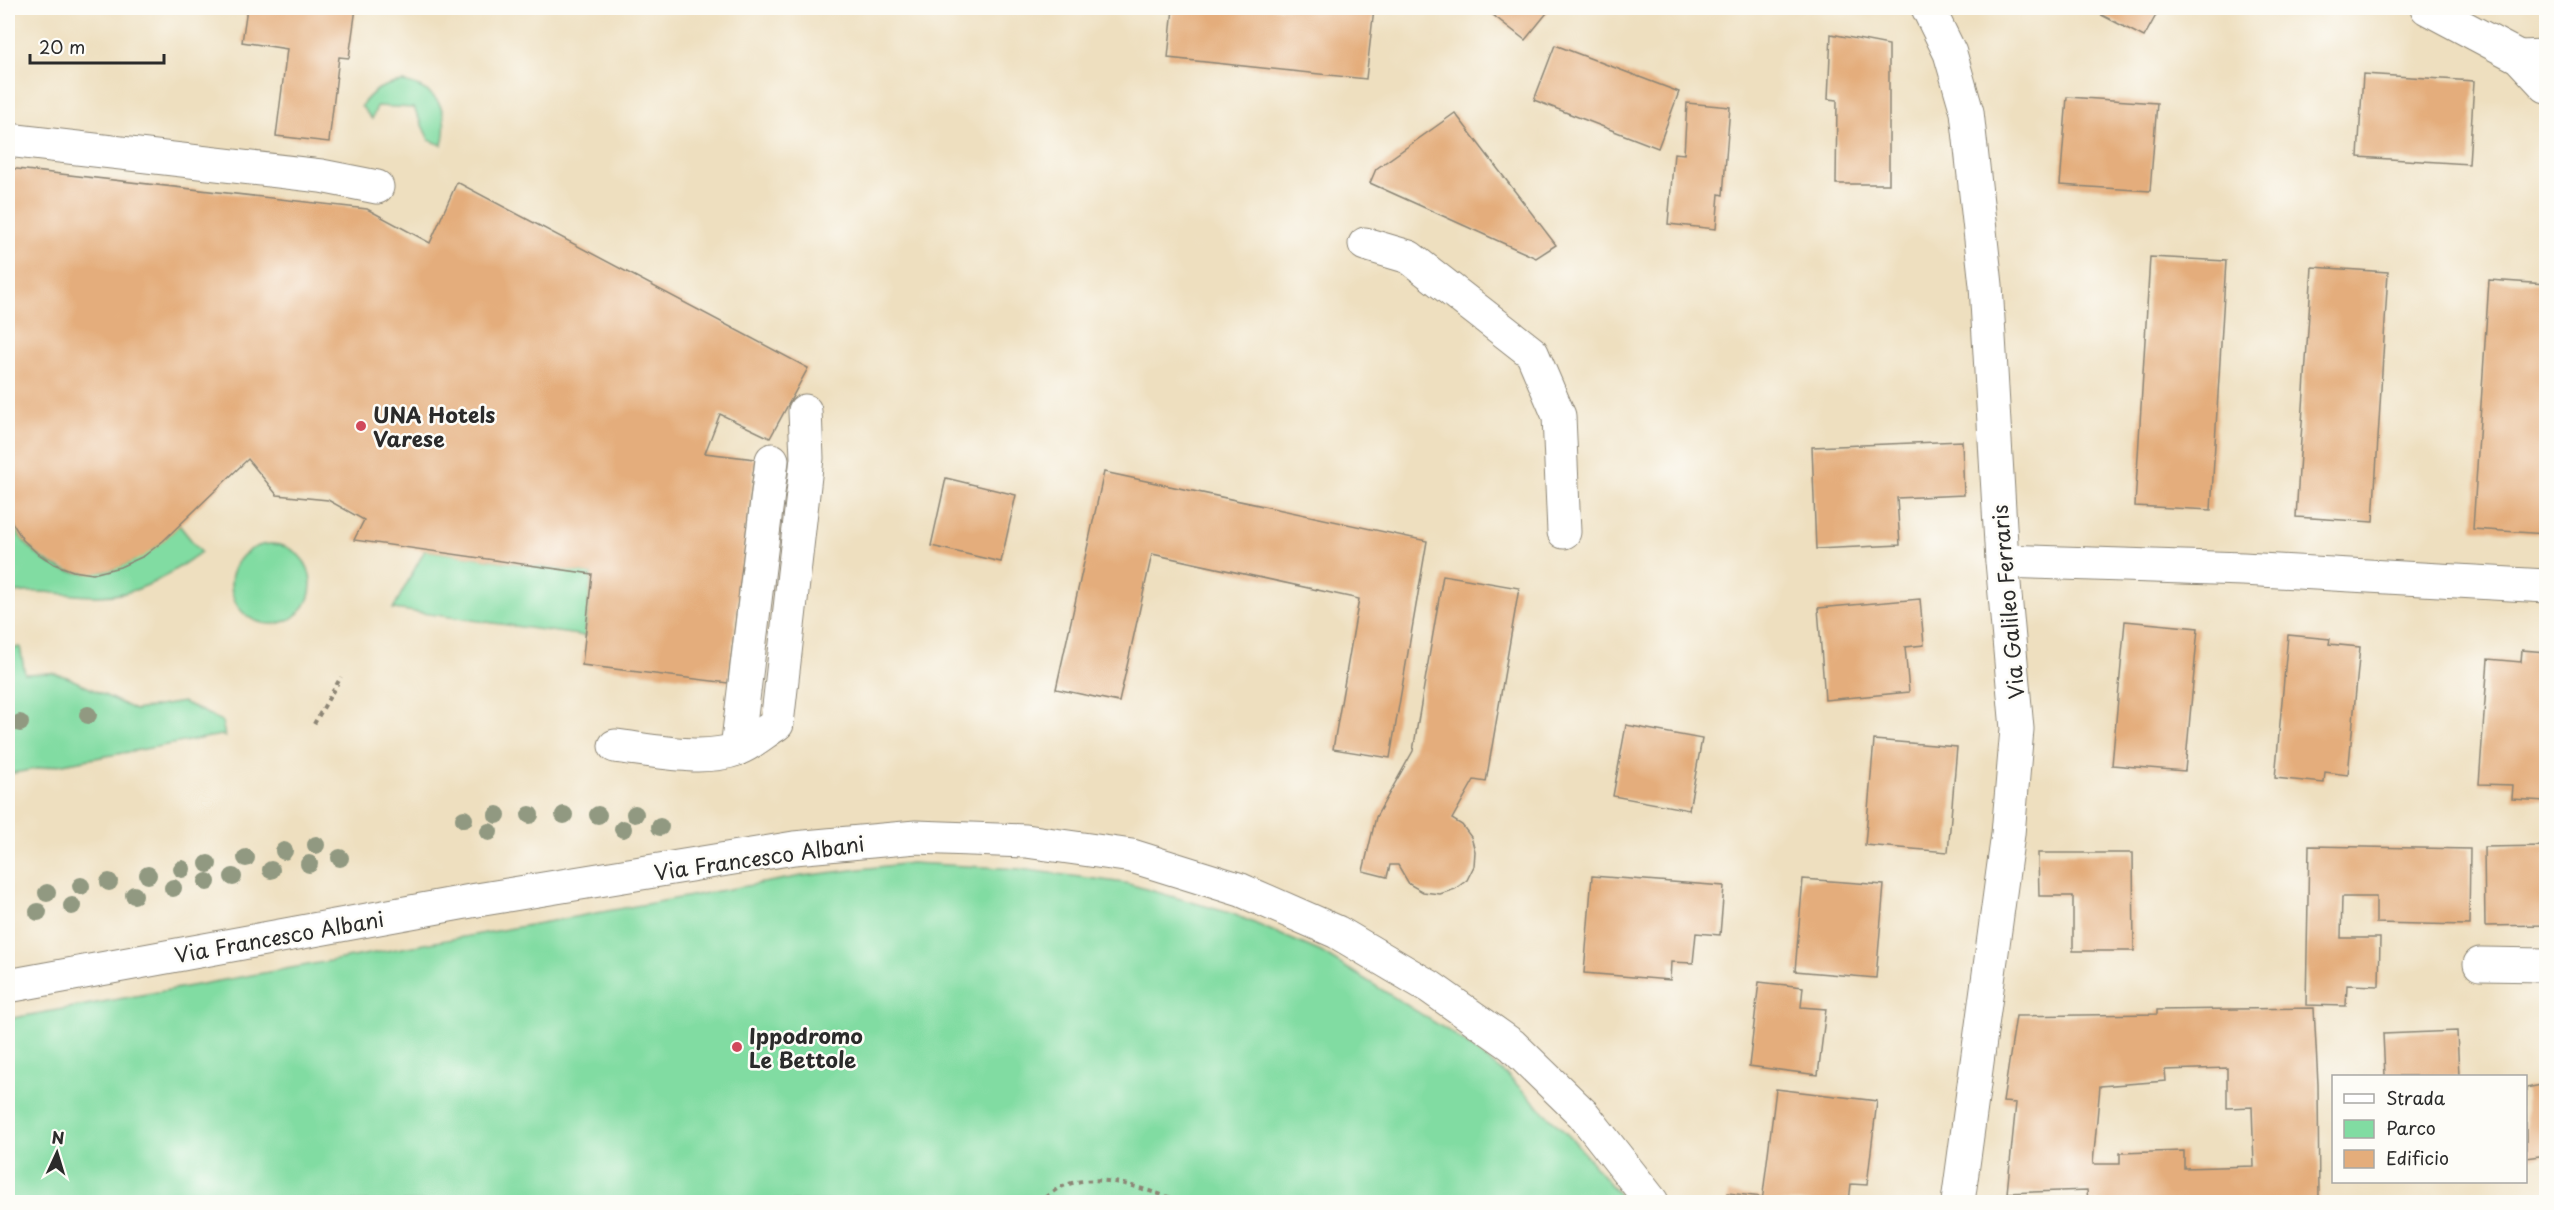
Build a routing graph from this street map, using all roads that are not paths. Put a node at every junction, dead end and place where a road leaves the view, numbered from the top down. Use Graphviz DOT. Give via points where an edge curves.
graph roads {
  1 [pos="1928,8"];
  2 [pos="2427,8"];
  3 [pos="2533,57"];
  4 [pos="2547,86"];
  5 [pos="8,140"];
  6 [pos="377,187"];
  7 [pos="1365,244"];
  8 [pos="805,411"];
  9 [pos="772,460"];
  10 [pos="1564,532"];
  11 [pos="2002,561"];
  12 [pos="2547,586"];
  13 [pos="615,746"];
  14 [pos="737,749"];
  15 [pos="2480,964"];
  16 [pos="2547,965"];
  17 [pos="15,983"];
  18 [pos="1652,1203"];
  19 [pos="1958,1203"];
  1 -- 11 [label="street, Via Galileo Ferraris" via="1950,53 1967,112 1986,285"];
  2 -- 3 [label="street"];
  3 -- 4 [label="street"];
  5 -- 6 [label="street" via="321,176"];
  7 -- 10 [label="street" via="1409,257 1532,353 1559,416"];
  8 -- 14 [label="street" via="807,458 777,724"];
  9 -- 14 [label="street"];
  11 -- 12 [label="street" via="2242,569"];
  11 -- 19 [label="street, Via Galileo Ferraris" via="2017,729 2008,834"];
  13 -- 14 [label="street" via="712,754"];
  15 -- 16 [label="street"];
  17 -- 18 [label="street, Via Francesco Albani" via="794,848 916,837 1026,841 1132,856 1241,890 1337,932 1430,987 1512,1044 1583,1114"];
}
